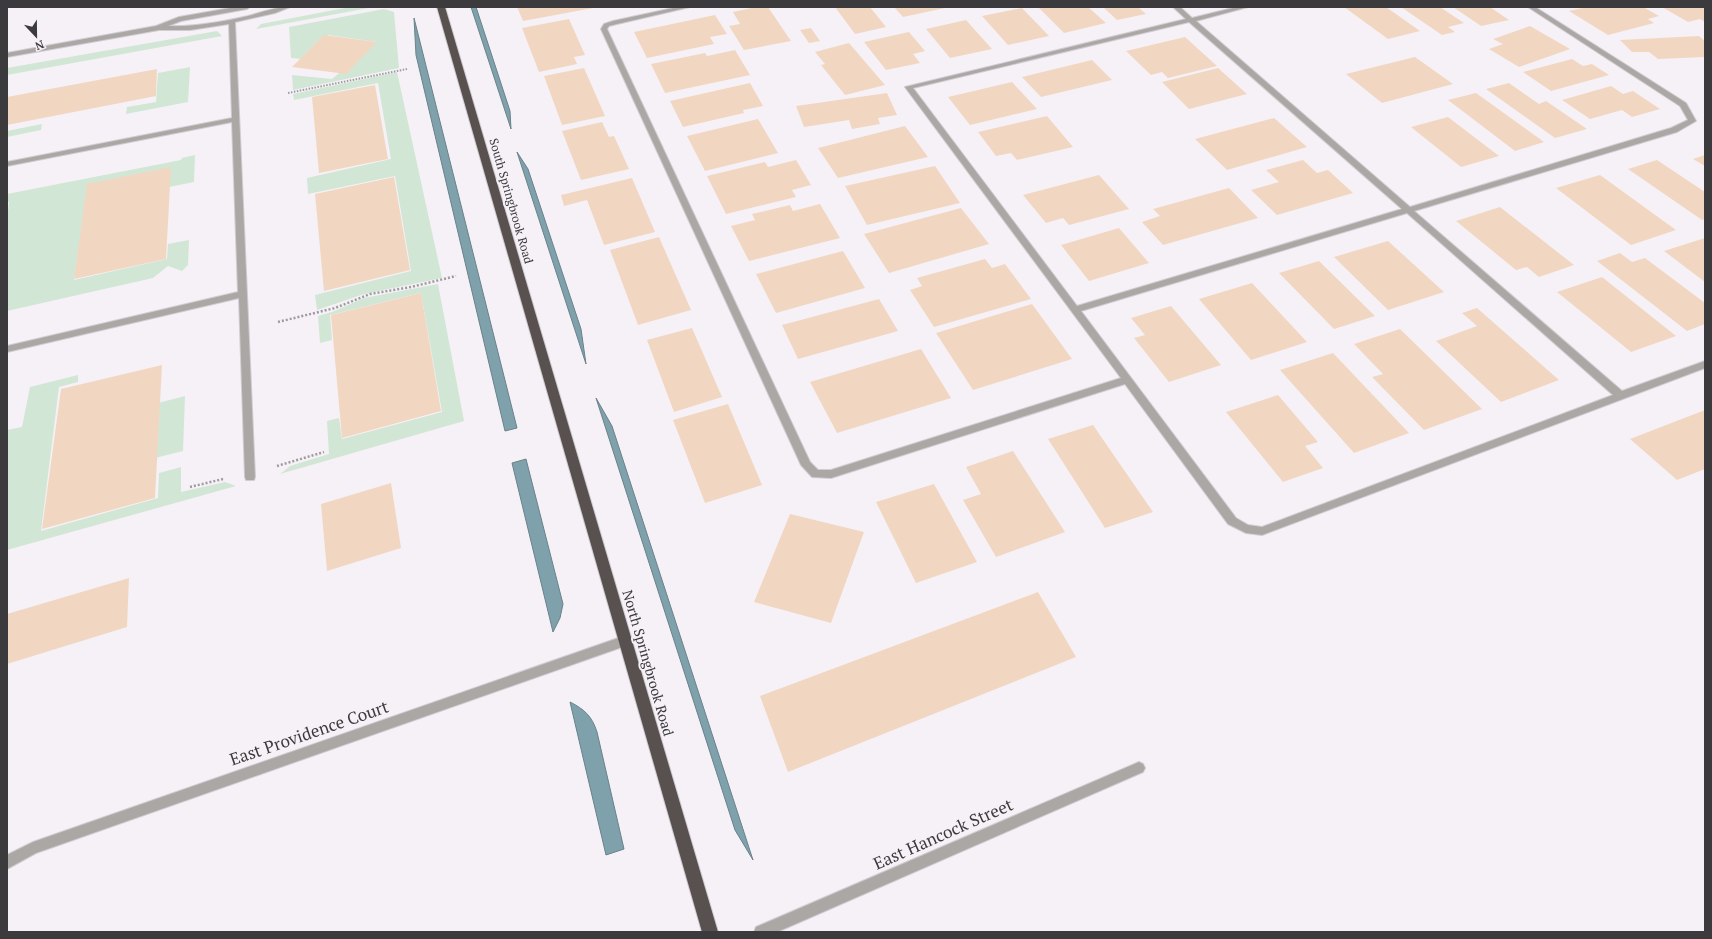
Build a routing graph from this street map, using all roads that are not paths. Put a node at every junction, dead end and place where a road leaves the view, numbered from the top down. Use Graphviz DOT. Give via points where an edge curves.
graph roads {
  1 [pos="248,7"];
  2 [pos="287,7"];
  3 [pos="441,7"];
  4 [pos="687,7"];
  5 [pos="1176,7"];
  6 [pos="1245,7"];
  7 [pos="1531,7"];
  8 [pos="232,20"];
  9 [pos="1191,20"];
  10 [pos="158,28"];
  11 [pos="7,55"];
  12 [pos="236,119"];
  13 [pos="7,164"];
  14 [pos="1408,210"];
  15 [pos="243,294"];
  16 [pos="1075,310"];
  17 [pos="7,349"];
  18 [pos="1705,364"];
  19 [pos="1127,380"];
  20 [pos="1621,396"];
  21 [pos="556,403"];
  22 [pos="250,476"];
  23 [pos="624,641"];
  24 [pos="1139,768"];
  25 [pos="7,862"];
  26 [pos="710,932"];
  27 [pos="761,932"];
  1 -- 10 [label="street" via="179,20"];
  2 -- 8 [label="street" via="267,14"];
  3 -- 21 [label="highway, South Springbrook Road"];
  4 -- 19 [label="street" via="614,22 606,25 604,29 806,465 816,474 831,474"];
  5 -- 9 [label="street"];
  6 -- 9 [label="street"];
  7 -- 14 [label="street" via="1683,105 1692,121 1674,130"];
  8 -- 10 [label="street" via="180,30"];
  8 -- 12 [label="street"];
  9 -- 14 [label="street"];
  9 -- 16 [label="street" via="909,87"];
  10 -- 11 [label="street"];
  12 -- 13 [label="street"];
  12 -- 15 [label="street"];
  14 -- 16 [label="street"];
  14 -- 20 [label="street"];
  15 -- 17 [label="street"];
  15 -- 22 [label="street"];
  16 -- 19 [label="street"];
  18 -- 20 [label="street"];
  19 -- 20 [label="street" via="1232,521 1246,529 1262,530"];
  21 -- 23 [label="highway, North Springbrook Road"];
  23 -- 25 [label="street, East Providence Court" via="41,845"];
  23 -- 26 [label="highway, North Springbrook Road"];
  24 -- 27 [label="street, East Hancock Street"];
}
